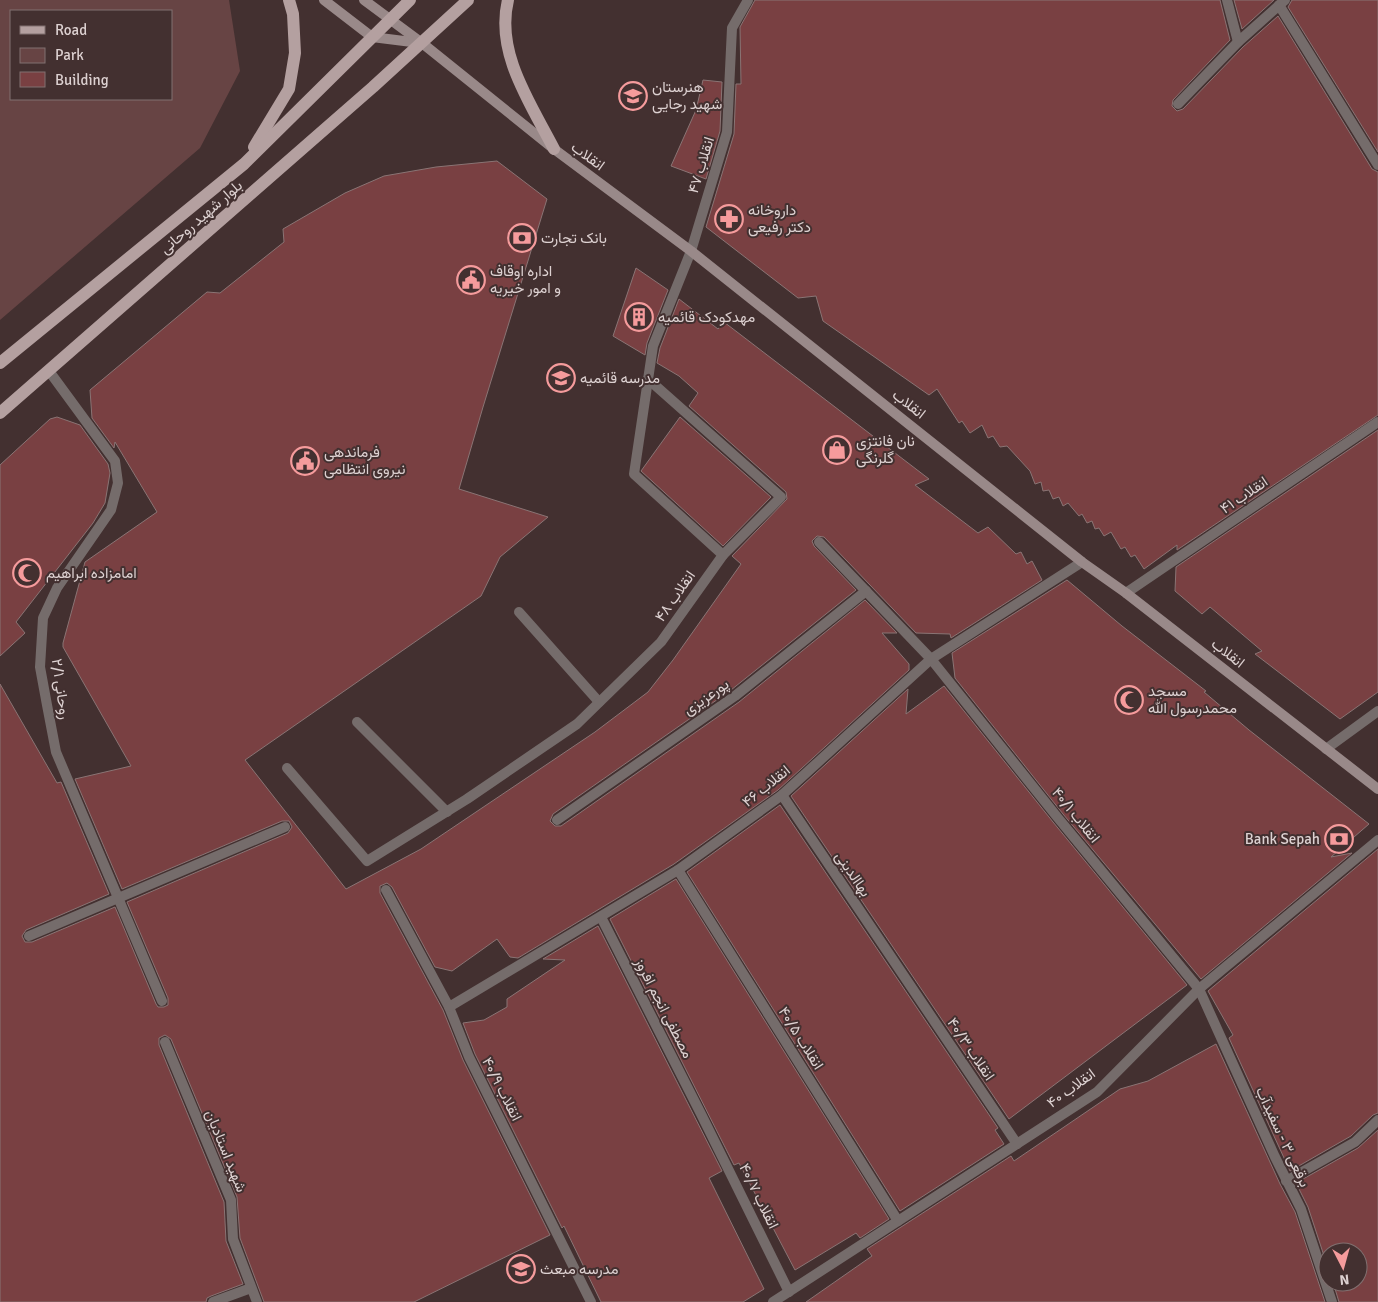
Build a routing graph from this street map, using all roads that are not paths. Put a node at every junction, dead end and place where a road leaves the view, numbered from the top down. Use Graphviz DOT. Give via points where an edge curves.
graph roads {
  1 [pos="289,0"];
  2 [pos="324,0"];
  3 [pos="364,0"];
  4 [pos="410,0"];
  5 [pos="468,0"];
  6 [pos="508,0"];
  7 [pos="748,0"];
  8 [pos="1227,0"];
  9 [pos="1281,3"];
  10 [pos="389,20"];
  11 [pos="372,37"];
  12 [pos="1238,42"];
  13 [pos="422,43"];
  14 [pos="1178,104"];
  15 [pos="554,149"];
  16 [pos="244,164"];
  17 [pos="1378,164"];
  18 [pos="691,250"];
  19 [pos="0,363"];
  20 [pos="48,371"];
  21 [pos="648,379"];
  22 [pos="0,413"];
  23 [pos="1378,422"];
  24 [pos="819,542"];
  25 [pos="723,555"];
  26 [pos="1082,562"];
  27 [pos="866,591"];
  28 [pos="1126,593"];
  29 [pos="519,612"];
  30 [pos="931,659"];
  31 [pos="600,702"];
  32 [pos="1378,711"];
  33 [pos="357,722"];
  34 [pos="1326,748"];
  35 [pos="286,768"];
  36 [pos="1378,789"];
  37 [pos="782,794"];
  38 [pos="447,812"];
  39 [pos="557,820"];
  40 [pos="285,827"];
  41 [pos="1378,840"];
  42 [pos="678,870"];
  43 [pos="386,890"];
  44 [pos="118,899"];
  45 [pos="600,917"];
  46 [pos="29,936"];
  47 [pos="900,971"];
  48 [pos="1199,989"];
  49 [pos="162,1001"];
  50 [pos="448,1007"];
  51 [pos="165,1042"];
  52 [pos="702,1114"];
  53 [pos="1378,1120"];
  54 [pos="1017,1144"];
  55 [pos="1286,1181"];
  56 [pos="898,1221"];
  57 [pos="251,1288"];
  58 [pos="789,1292"];
  59 [pos="213,1302"];
  60 [pos="257,1302"];
  61 [pos="592,1302"];
  62 [pos="773,1302"];
  63 [pos="1332,1302"];
  1 -- 16 [label="main road" via="294,14 295,54 289,89"];
  2 -- 11 [label="main road"];
  3 -- 10 [label="main road, انقلاب"];
  4 -- 10 [label="main road, بلوار شهید روحانی"];
  5 -- 13 [label="main road, بلوار شهید روحانی"];
  6 -- 15 [label="main road" via="506,32 510,57"];
  7 -- 18 [label="street, انقلاب ۴۷" via="732,28 726,132"];
  8 -- 12 [label="street"];
  9 -- 12 [label="street"];
  9 -- 17 [label="street"];
  10 -- 11 [label="main road, بلوار شهید روحانی"];
  10 -- 13 [label="main road, انقلاب"];
  11 -- 13 [label="main road"];
  11 -- 16 [label="main road, بلوار شهید روحانی"];
  12 -- 14 [label="street"];
  13 -- 15 [label="main road, انقلاب"];
  13 -- 20 [label="main road, بلوار شهید روحانی"];
  15 -- 18 [label="main road, انقلاب"];
  16 -- 19 [label="main road, بلوار شهید روحانی"];
  18 -- 21 [label="street" via="653,346"];
  18 -- 26 [label="main road, انقلاب"];
  20 -- 22 [label="main road, بلوار شهید روحانی"];
  20 -- 44 [label="street, روحانی ۲/۱" via="115,461 118,483 111,510 57,588 43,618 40,667 56,752"];
  21 -- 25 [label="street" via="634,474"];
  21 -- 25 [label="street, انقلاب ۴۸" via="781,497"];
  23 -- 28 [label="street, انقلاب ۴۱"];
  24 -- 27 [label="street"];
  25 -- 31 [label="street, انقلاب ۴۸" via="661,642"];
  26 -- 28 [label="main road, انقلاب"];
  26 -- 30 [label="street, انقلاب ۴۶"];
  27 -- 30 [label="street"];
  27 -- 39 [label="street, پورعزیزی" via="735,696"];
  28 -- 34 [label="main road, انقلاب"];
  29 -- 31 [label="street"];
  30 -- 37 [label="street, انقلاب ۴۶"];
  30 -- 48 [label="street, انقلاب ۴۰/۱"];
  31 -- 38 [label="street, انقلاب ۴۸" via="577,724"];
  32 -- 34 [label="street"];
  33 -- 38 [label="street"];
  34 -- 36 [label="main road, انقلاب"];
  35 -- 38 [label="street, انقلاب ۴۸" via="367,861"];
  37 -- 42 [label="street, انقلاب ۴۶"];
  37 -- 47 [label="street, بهاالدینی"];
  40 -- 44 [label="street"];
  41 -- 48 [label="street, انقلاب ۴۰"];
  42 -- 45 [label="street, انقلاب ۴۶"];
  42 -- 56 [label="street, انقلاب ۴۰/۵"];
  43 -- 50 [label="street, انقلاب ۴۰/۹"];
  44 -- 46 [label="street"];
  44 -- 49 [label="street, روحانی ۲/۱"];
  45 -- 50 [label="street, انقلاب ۴۶"];
  45 -- 52 [label="street, مصطفی انجم افروز"];
  47 -- 54 [label="street, انقلاب ۴۰/۳"];
  48 -- 54 [label="street, انقلاب ۴۰" via="1097,1092"];
  48 -- 55 [label="street, برقعی ۳ - سفیدآب"];
  50 -- 61 [label="street, انقلاب ۴۰/۹" via="469,1057"];
  51 -- 57 [label="street, شهید استادیان" via="232,1200 233,1239"];
  52 -- 58 [label="street, انقلاب ۴۰/۷"];
  53 -- 55 [label="street" via="1355,1142"];
  54 -- 56 [label="street, انقلاب ۴۰"];
  55 -- 63 [label="street, برقعی ۳ - سفیدآب" via="1301,1209"];
  56 -- 58 [label="street, انقلاب ۴۰"];
  57 -- 59 [label="street"];
  57 -- 60 [label="street, شهید استادیان"];
  58 -- 62 [label="street, انقلاب ۴۰"];
}
